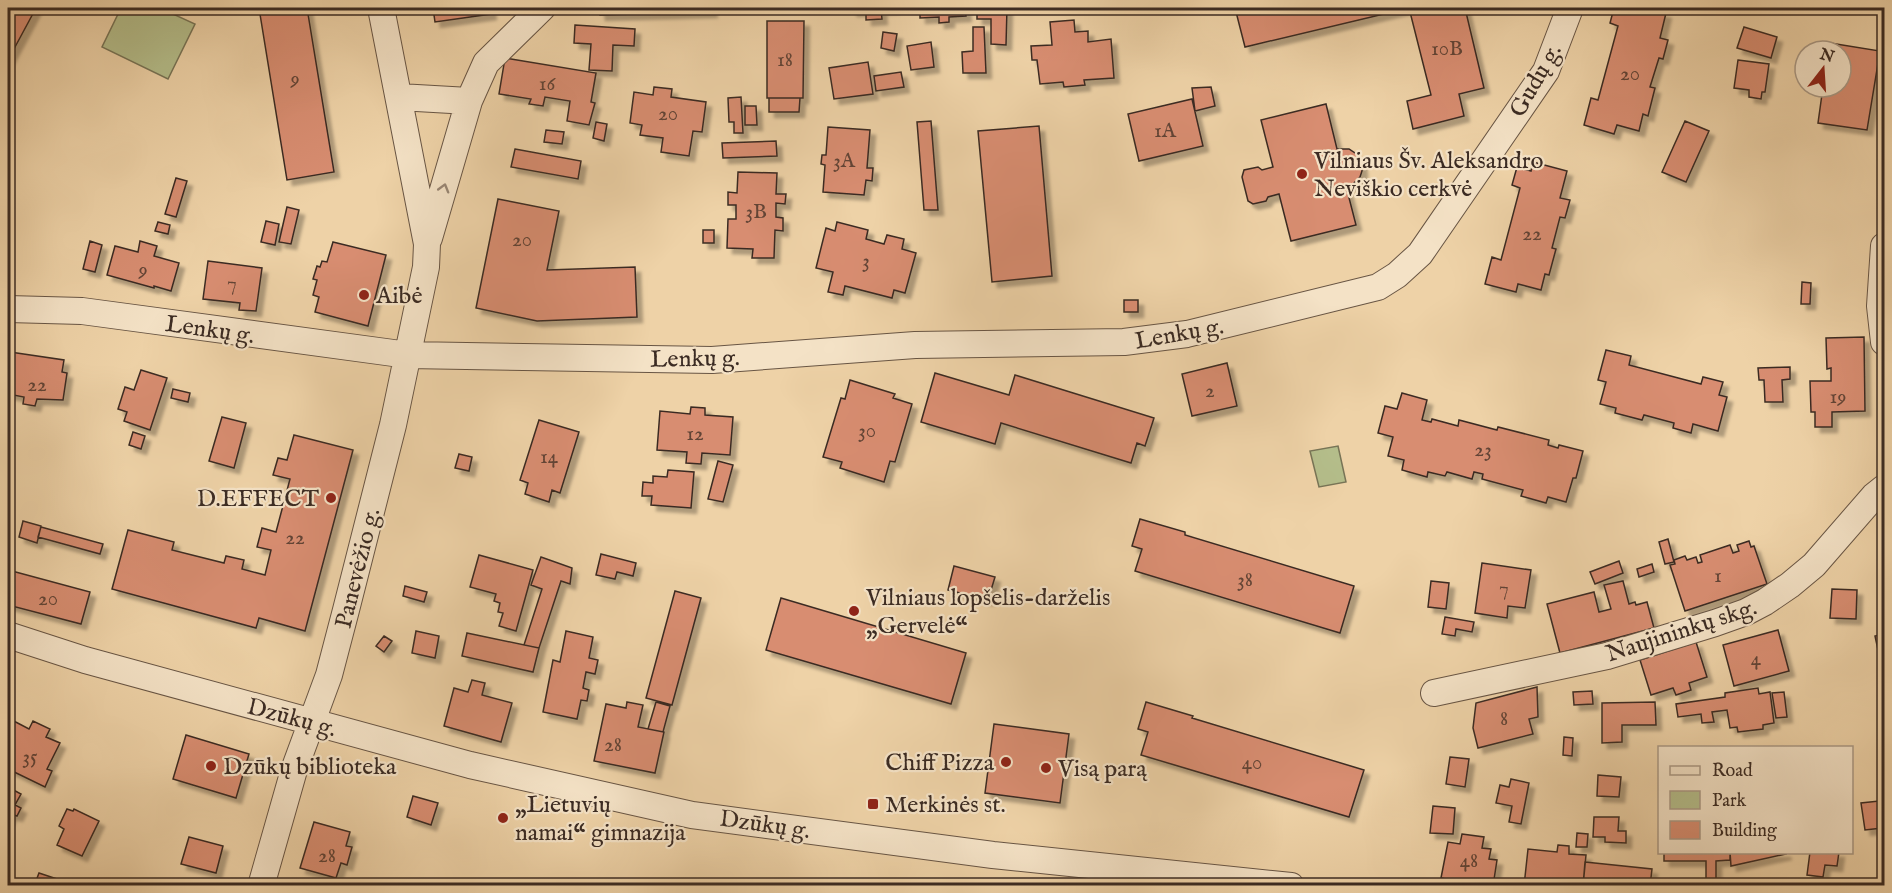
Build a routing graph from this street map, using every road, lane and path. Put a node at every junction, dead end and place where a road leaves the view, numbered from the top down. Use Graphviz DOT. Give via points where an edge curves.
graph roads {
  1 [pos="381,8"];
  2 [pos="542,8"];
  3 [pos="1570,8"];
  4 [pos="399,97"];
  5 [pos="469,101"];
  6 [pos="427,244"];
  7 [pos="1884,246"];
  8 [pos="1378,287"];
  9 [pos="8,309"];
  10 [pos="1884,342"];
  11 [pos="408,355"];
  12 [pos="1884,488"];
  13 [pos="8,635"];
  14 [pos="1434,693"];
  15 [pos="312,722"];
  16 [pos="1201,881"];
  17 [pos="261,885"];
  18 [pos="1291,885"];
  1 -- 4 [label="street, Panevėžio g."];
  2 -- 5 [label="street, Panevėžio g." via="486,63"];
  3 -- 8 [label="street, Gudų g." via="1546,71 1501,137 1420,254"];
  4 -- 5 [label="street"];
  4 -- 6 [label="street, Panevėžio g."];
  6 -- 5 [label="street, Panevėžio g., one-way"];
  6 -- 11 [label="street, Panevėžio g."];
  7 -- 10 [label="street" via="1880,306"];
  8 -- 11 [label="street, Lenkų g." via="1187,334 1124,342 915,345 712,360"];
  9 -- 11 [label="street, Lenkų g." via="82,311"];
  11 -- 15 [label="street, Panevėžio g." via="329,675"];
  12 -- 14 [label="street, Naujininkų skg." via="1815,565 1746,612 1606,656"];
  13 -- 15 [label="street, Dzūkų g."];
  15 -- 16 [label="street, Dzūkų g." via="470,765 692,815"];
  15 -- 17 [label="street, Panevėžio g."];
  16 -- 18 [label="street, Dzūkų g."];
}
